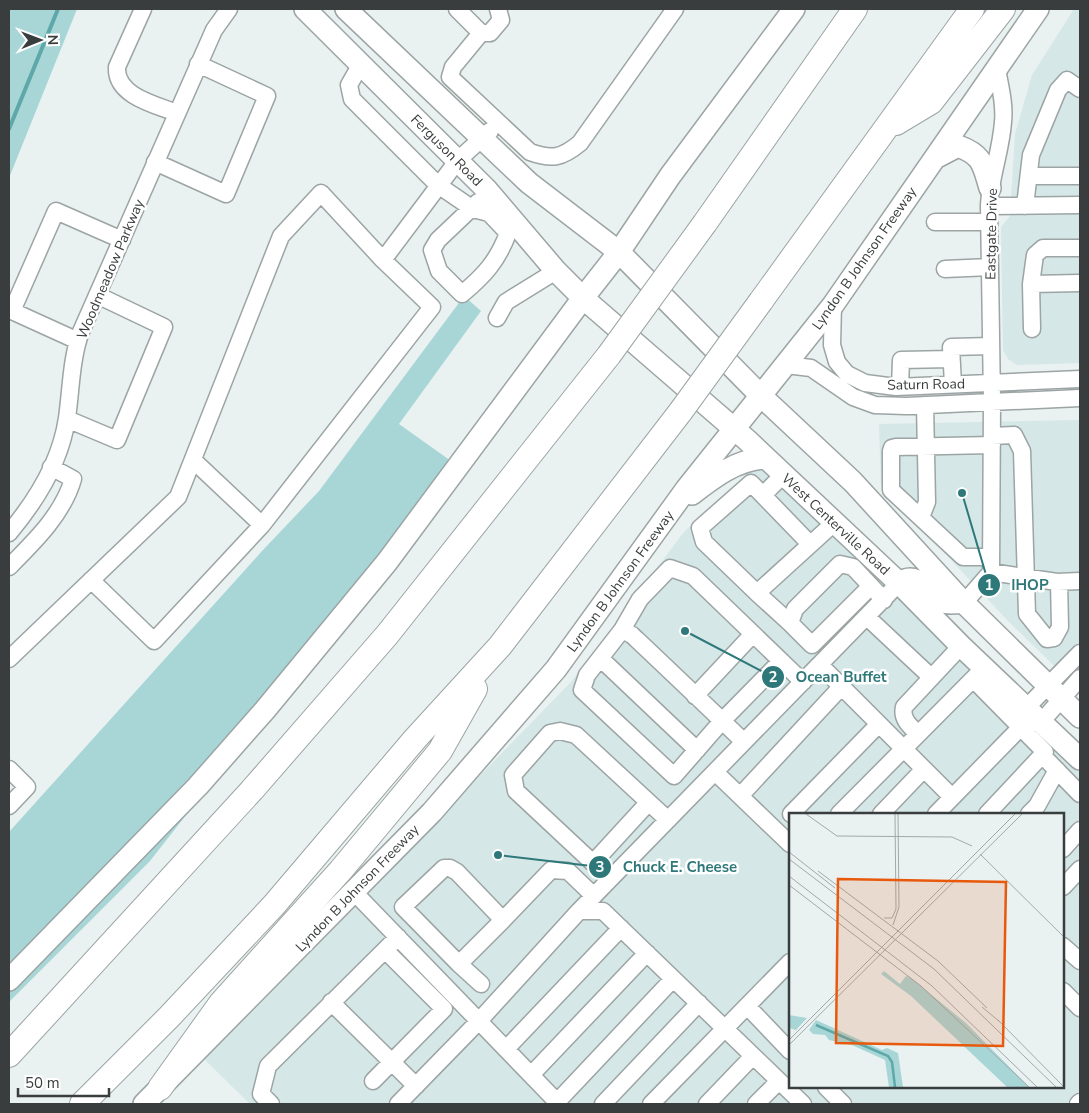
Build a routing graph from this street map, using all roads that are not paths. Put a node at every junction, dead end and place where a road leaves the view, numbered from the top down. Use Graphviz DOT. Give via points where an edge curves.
graph roads {
  1 [pos="143,9"];
  2 [pos="229,9"];
  3 [pos="305,9"];
  4 [pos="346,9"];
  5 [pos="457,9"];
  6 [pos="498,9"];
  7 [pos="675,9"];
  8 [pos="794,9"];
  9 [pos="855,9"];
  10 [pos="972,9"];
  11 [pos="1003,9"];
  12 [pos="1038,9"];
  13 [pos="481,33"];
  14 [pos="198,64"];
  15 [pos="361,64"];
  16 [pos="997,69"];
  17 [pos="1080,89"];
  18 [pos="177,113"];
  19 [pos="500,124"];
  20 [pos="888,127"];
  21 [pos="480,138"];
  22 [pos="935,158"];
  23 [pos="458,160"];
  24 [pos="155,162"];
  25 [pos="1029,176"];
  26 [pos="1080,176"];
  27 [pos="438,185"];
  28 [pos="487,190"];
  29 [pos="989,206"];
  30 [pos="1025,206"];
  31 [pos="1080,206"];
  32 [pos="473,209"];
  33 [pos="935,222"];
  34 [pos="513,229"];
  35 [pos="122,240"];
  36 [pos="1080,248"];
  37 [pos="619,252"];
  38 [pos="383,260"];
  39 [pos="990,267"];
  40 [pos="946,269"];
  41 [pos="556,271"];
  42 [pos="1080,283"];
  43 [pos="1032,284"];
  44 [pos="97,295"];
  45 [pos="583,298"];
  46 [pos="833,306"];
  47 [pos="497,318"];
  48 [pos="1032,329"];
  49 [pos="78,341"];
  50 [pos="991,346"];
  51 [pos="951,359"];
  52 [pos="786,365"];
  53 [pos="1080,379"];
  54 [pos="992,382"];
  55 [pos="952,384"];
  56 [pos="900,387"];
  57 [pos="760,394"];
  58 [pos="1080,398"];
  59 [pos="992,401"];
  60 [pos="925,405"];
  61 [pos="67,419"];
  62 [pos="734,429"];
  63 [pos="992,440"];
  64 [pos="928,446"];
  65 [pos="765,458"];
  66 [pos="193,460"];
  67 [pos="51,467"];
  68 [pos="784,475"];
  69 [pos="763,495"];
  70 [pos="672,510"];
  71 [pos="921,517"];
  72 [pos="834,523"];
  73 [pos="262,524"];
  74 [pos="9,533"];
  75 [pos="810,544"];
  76 [pos="859,546"];
  77 [pos="840,564"];
  78 [pos="991,565"];
  79 [pos="9,567"];
  80 [pos="1025,578"];
  81 [pos="91,580"];
  82 [pos="1058,582"];
  83 [pos="1080,582"];
  84 [pos="899,583"];
  85 [pos="871,586"];
  86 [pos="757,593"];
  87 [pos="859,599"];
  88 [pos="884,600"];
  89 [pos="964,603"];
  90 [pos="870,614"];
  91 [pos="790,623"];
  92 [pos="622,630"];
  93 [pos="753,634"];
  94 [pos="812,645"];
  95 [pos="500,646"];
  96 [pos="961,646"];
  97 [pos="1080,653"];
  98 [pos="9,658"];
  99 [pos="600,658"];
  100 [pos="781,661"];
  101 [pos="823,662"];
  102 [pos="981,675"];
  103 [pos="931,677"];
  104 [pos="1080,678"];
  105 [pos="803,682"];
  106 [pos="842,686"];
  107 [pos="1055,692"];
  108 [pos="696,696"];
  109 [pos="1035,714"];
  110 [pos="1080,717"];
  111 [pos="722,721"];
  112 [pos="879,724"];
  113 [pos="1020,728"];
  114 [pos="918,734"];
  115 [pos="744,742"];
  116 [pos="904,749"];
  117 [pos="697,750"];
  118 [pos="1042,755"];
  119 [pos="1080,759"];
  120 [pos="9,769"];
  121 [pos="924,769"];
  122 [pos="1057,770"];
  123 [pos="715,772"];
  124 [pos="674,776"];
  125 [pos="693,794"];
  126 [pos="1080,794"];
  127 [pos="740,796"];
  128 [pos="952,797"];
  129 [pos="648,803"];
  130 [pos="9,806"];
  131 [pos="792,813"];
  132 [pos="840,813"];
  133 [pos="883,813"];
  134 [pos="937,813"];
  135 [pos="988,813"];
  136 [pos="1030,813"];
  137 [pos="789,816"];
  138 [pos="668,820"];
  139 [pos="775,830"];
  140 [pos="1080,830"];
  141 [pos="789,843"];
  142 [pos="1064,848"];
  143 [pos="1080,869"];
  144 [pos="1064,886"];
  145 [pos="354,892"];
  146 [pos="594,896"];
  147 [pos="579,910"];
  148 [pos="503,920"];
  149 [pos="621,928"];
  150 [pos="398,937"];
  151 [pos="1064,947"];
  152 [pos="385,950"];
  153 [pos="647,953"];
  154 [pos="1080,961"];
  155 [pos="789,963"];
  156 [pos="459,964"];
  157 [pos="673,978"];
  158 [pos="9,980"];
  159 [pos="481,984"];
  160 [pos="1064,993"];
  161 [pos="331,1002"];
  162 [pos="699,1003"];
  163 [pos="747,1006"];
  164 [pos="1080,1008"];
  165 [pos="479,1021"];
  166 [pos="725,1029"];
  167 [pos="506,1049"];
  168 [pos="789,1050"];
  169 [pos="9,1055"];
  170 [pos="753,1056"];
  171 [pos="393,1062"];
  172 [pos="531,1075"];
  173 [pos="373,1081"];
  174 [pos="779,1081"];
  175 [pos="416,1086"];
  176 [pos="827,1088"];
  177 [pos="152,1096"];
  178 [pos="558,1103"];
  179 [pos="82,1104"];
  180 [pos="271,1104"];
  181 [pos="398,1104"];
  182 [pos="603,1104"];
  183 [pos="651,1104"];
  184 [pos="707,1104"];
  185 [pos="756,1104"];
  186 [pos="803,1104"];
  187 [pos="843,1104"];
  1 -- 18 [label="street" via="117,67 117,74 129,93"];
  2 -- 14 [label="street, Woodmeadow Parkway" via="214,30"];
  3 -- 15 [label="main road, Ferguson Road"];
  4 -- 21 [label="main road"];
  5 -- 13 [label="street"];
  6 -- 13 [label="street" via="502,20 490,33"];
  7 -- 19 [label="street" via="580,143 567,154 542,156 530,152"];
  8 -- 37 [label="main road" via="670,176"];
  9 -- 169 [label="highway, bridge" via="609,356 387,635 252,790"];
  10 -- 20 [label="highway"];
  11 -- 20 [label="highway" via="931,102"];
  12 -- 16 [label="main road, Lyndon B Johnson Freeway"];
  13 -- 19 [label="street" via="453,67 450,77"];
  14 -- 18 [label="street, Woodmeadow Parkway"];
  14 -- 24 [label="street" via="267,96 226,194"];
  15 -- 23 [label="main road, Ferguson Road"];
  15 -- 27 [label="street" via="349,84 352,99"];
  16 -- 22 [label="main road, Lyndon B Johnson Freeway"];
  16 -- 29 [label="street, Eastgate Drive" via="1004,122"];
  17 -- 25 [label="street" via="1067,80 1058,90 1032,155"];
  18 -- 24 [label="street, Woodmeadow Parkway"];
  19 -- 21 [label="street"];
  20 -- 95 [label="highway, bridge" via="681,411"];
  21 -- 23 [label="street"];
  21 -- 37 [label="main road" via="529,183"];
  22 -- 29 [label="main road" via="958,146 972,151 982,162"];
  22 -- 46 [label="main road, Lyndon B Johnson Freeway"];
  23 -- 27 [label="street"];
  23 -- 28 [label="main road, Ferguson Road"];
  24 -- 35 [label="street, Woodmeadow Parkway"];
  25 -- 26 [label="street"];
  25 -- 30 [label="street"];
  27 -- 32 [label="street"];
  27 -- 38 [label="street"];
  28 -- 32 [label="street"];
  28 -- 34 [label="main road, Ferguson Road"];
  29 -- 30 [label="street"];
  29 -- 33 [label="street"];
  29 -- 39 [label="street, Eastgate Drive"];
  30 -- 31 [label="street"];
  32 -- 34 [label="street" via="490,213"];
  32 -- 34 [label="street" via="438,240 432,250 439,271 462,294 500,255"];
  34 -- 41 [label="main road, Ferguson Road"];
  35 -- 44 [label="street, Woodmeadow Parkway"];
  35 -- 49 [label="street" via="56,211 12,312"];
  36 -- 43 [label="street" via="1038,250"];
  37 -- 45 [label="main road"];
  37 -- 57 [label="main road"];
  38 -- 66 [label="street" via="321,193 281,236"];
  38 -- 73 [label="street" via="432,307"];
  39 -- 40 [label="street"];
  39 -- 50 [label="street, Eastgate Drive"];
  41 -- 45 [label="main road, Ferguson Road"];
  41 -- 47 [label="street" via="506,302"];
  42 -- 43 [label="street"];
  43 -- 48 [label="street"];
  44 -- 49 [label="street, Woodmeadow Parkway"];
  44 -- 61 [label="street" via="164,326 116,440"];
  45 -- 62 [label="main road, West Centerville Road"];
  45 -- 158 [label="main road" via="387,562 265,710 198,786"];
  46 -- 52 [label="main road, Lyndon B Johnson Freeway"];
  46 -- 56 [label="street, Saturn Road" via="832,345 847,374 865,383"];
  49 -- 61 [label="street, Woodmeadow Parkway"];
  50 -- 51 [label="street" via="951,347"];
  50 -- 54 [label="street, Eastgate Drive"];
  51 -- 55 [label="street"];
  51 -- 56 [label="street" via="900,360"];
  52 -- 57 [label="main road, Lyndon B Johnson Freeway"];
  52 -- 60 [label="street, Saturn Road" via="811,368 853,397 875,405"];
  53 -- 54 [label="street, Saturn Road"];
  54 -- 55 [label="street, Saturn Road"];
  54 -- 59 [label="street, Eastgate Drive"];
  55 -- 56 [label="street, Saturn Road"];
  57 -- 62 [label="main road, Lyndon B Johnson Freeway"];
  57 -- 89 [label="main road" via="852,482"];
  58 -- 59 [label="street, Saturn Road"];
  59 -- 60 [label="street, Saturn Road"];
  59 -- 63 [label="street, Eastgate Drive"];
  60 -- 64 [label="street"];
  61 -- 67 [label="street, Woodmeadow Parkway" via="62,444"];
  62 -- 65 [label="main road, West Centerville Road"];
  62 -- 70 [label="main road, Lyndon B Johnson Freeway"];
  63 -- 64 [label="street"];
  63 -- 78 [label="street, Eastgate Drive"];
  63 -- 80 [label="street" via="1014,435 1022,451"];
  64 -- 71 [label="street" via="927,502"];
  64 -- 71 [label="street" via="896,447 891,451 891,490"];
  65 -- 68 [label="main road, West Centerville Road"];
  65 -- 70 [label="main road" via="730,468"];
  66 -- 73 [label="street"];
  66 -- 81 [label="street" via="178,497"];
  67 -- 74 [label="street, Woodmeadow Parkway" via="29,509"];
  67 -- 79 [label="street" via="73,479 70,488 41,535"];
  68 -- 69 [label="street"];
  68 -- 72 [label="main road, West Centerville Road"];
  69 -- 75 [label="street"];
  69 -- 86 [label="street" via="751,482 700,528 704,542"];
  70 -- 145 [label="main road, Lyndon B Johnson Freeway" via="556,669 432,812"];
  71 -- 78 [label="street" via="963,557"];
  72 -- 75 [label="street"];
  72 -- 76 [label="main road, West Centerville Road"];
  73 -- 81 [label="street" via="154,641"];
  75 -- 86 [label="street"];
  76 -- 77 [label="street"];
  76 -- 84 [label="main road, West Centerville Road"];
  77 -- 85 [label="street" via="853,567"];
  77 -- 91 [label="street" via="796,609"];
  78 -- 80 [label="street"];
  78 -- 89 [label="street"];
  80 -- 82 [label="street"];
  80 -- 82 [label="street" via="1026,614 1047,639 1054,638 1060,627"];
  81 -- 98 [label="street"];
  82 -- 83 [label="street"];
  84 -- 88 [label="street"];
  84 -- 89 [label="main road" via="916,579 943,602"];
  84 -- 96 [label="main road, West Centerville Road"];
  85 -- 87 [label="street"];
  85 -- 88 [label="street"];
  86 -- 91 [label="street"];
  87 -- 90 [label="street"];
  87 -- 94 [label="street"];
  88 -- 90 [label="street"];
  89 -- 107 [label="main road"];
  90 -- 101 [label="street"];
  90 -- 103 [label="street"];
  91 -- 94 [label="street"];
  92 -- 93 [label="street" via="640,599 670,568 693,576"];
  92 -- 99 [label="street"];
  92 -- 108 [label="street" via="632,635"];
  93 -- 100 [label="street"];
  93 -- 108 [label="street"];
  94 -- 101 [label="street"];
  95 -- 177 [label="highway" via="440,751 341,870 221,1003"];
  95 -- 179 [label="highway" via="415,739 274,905"];
  96 -- 102 [label="main road, West Centerville Road"];
  96 -- 103 [label="street"];
  97 -- 107 [label="street"];
  99 -- 117 [label="street"];
  99 -- 124 [label="street" via="586,675 582,690"];
  100 -- 105 [label="street"];
  100 -- 111 [label="street"];
  101 -- 105 [label="street"];
  101 -- 106 [label="street"];
  102 -- 109 [label="main road, West Centerville Road"];
  102 -- 113 [label="street"];
  102 -- 114 [label="street"];
  103 -- 114 [label="street" via="904,707 907,722"];
  104 -- 107 [label="street"];
  105 -- 115 [label="street"];
  106 -- 112 [label="street"];
  106 -- 127 [label="street"];
  107 -- 109 [label="street"];
  107 -- 110 [label="main road"];
  108 -- 111 [label="street"];
  109 -- 113 [label="street"];
  109 -- 119 [label="main road, West Centerville Road"];
  111 -- 115 [label="street"];
  111 -- 117 [label="street"];
  112 -- 116 [label="street"];
  112 -- 131 [label="street"];
  113 -- 118 [label="street" via="1045,752"];
  113 -- 128 [label="street"];
  114 -- 116 [label="street"];
  115 -- 123 [label="street"];
  116 -- 121 [label="street"];
  116 -- 132 [label="street"];
  117 -- 124 [label="street"];
  118 -- 122 [label="street"];
  118 -- 135 [label="street"];
  120 -- 130 [label="street" via="27,787"];
  121 -- 128 [label="street"];
  121 -- 133 [label="street"];
  122 -- 126 [label="street"];
  122 -- 136 [label="street"];
  123 -- 125 [label="street"];
  123 -- 127 [label="street"];
  124 -- 125 [label="street"];
  125 -- 138 [label="street"];
  127 -- 139 [label="street"];
  128 -- 134 [label="street"];
  129 -- 129 [label="street" via="576,735 560,731 550,733 513,775 516,791 593,863"];
  129 -- 138 [label="street"];
  137 -- 139 [label="street"];
  138 -- 146 [label="street"];
  139 -- 141 [label="street"];
  140 -- 142 [label="street"];
  143 -- 144 [label="street"];
  145 -- 150 [label="street"];
  145 -- 177 [label="main road, Lyndon B Johnson Freeway"];
  146 -- 147 [label="street"];
  146 -- 148 [label="street" via="568,871 550,870"];
  147 -- 149 [label="street" via="603,911"];
  147 -- 165 [label="street"];
  148 -- 156 [label="street"];
  148 -- 156 [label="street" via="450,868 444,868 403,908"];
  149 -- 153 [label="street"];
  149 -- 167 [label="street"];
  150 -- 152 [label="street"];
  150 -- 165 [label="street"];
  151 -- 154 [label="street"];
  152 -- 161 [label="street"];
  152 -- 171 [label="street" via="444,1009"];
  153 -- 157 [label="street"];
  153 -- 172 [label="street"];
  155 -- 163 [label="street"];
  156 -- 159 [label="street"];
  157 -- 162 [label="street"];
  157 -- 178 [label="street"];
  160 -- 164 [label="street"];
  161 -- 171 [label="street"];
  161 -- 180 [label="street" via="268,1066 261,1094"];
  162 -- 166 [label="street"];
  162 -- 182 [label="street"];
  163 -- 166 [label="street"];
  163 -- 168 [label="street"];
  165 -- 167 [label="street"];
  165 -- 175 [label="street"];
  166 -- 170 [label="street"];
  166 -- 183 [label="street"];
  167 -- 172 [label="street"];
  170 -- 174 [label="street"];
  170 -- 184 [label="street"];
  171 -- 173 [label="street"];
  171 -- 175 [label="street"];
  172 -- 178 [label="street"];
  174 -- 185 [label="street"];
  174 -- 186 [label="street"];
  175 -- 181 [label="street"];
  176 -- 187 [label="street"];
}
